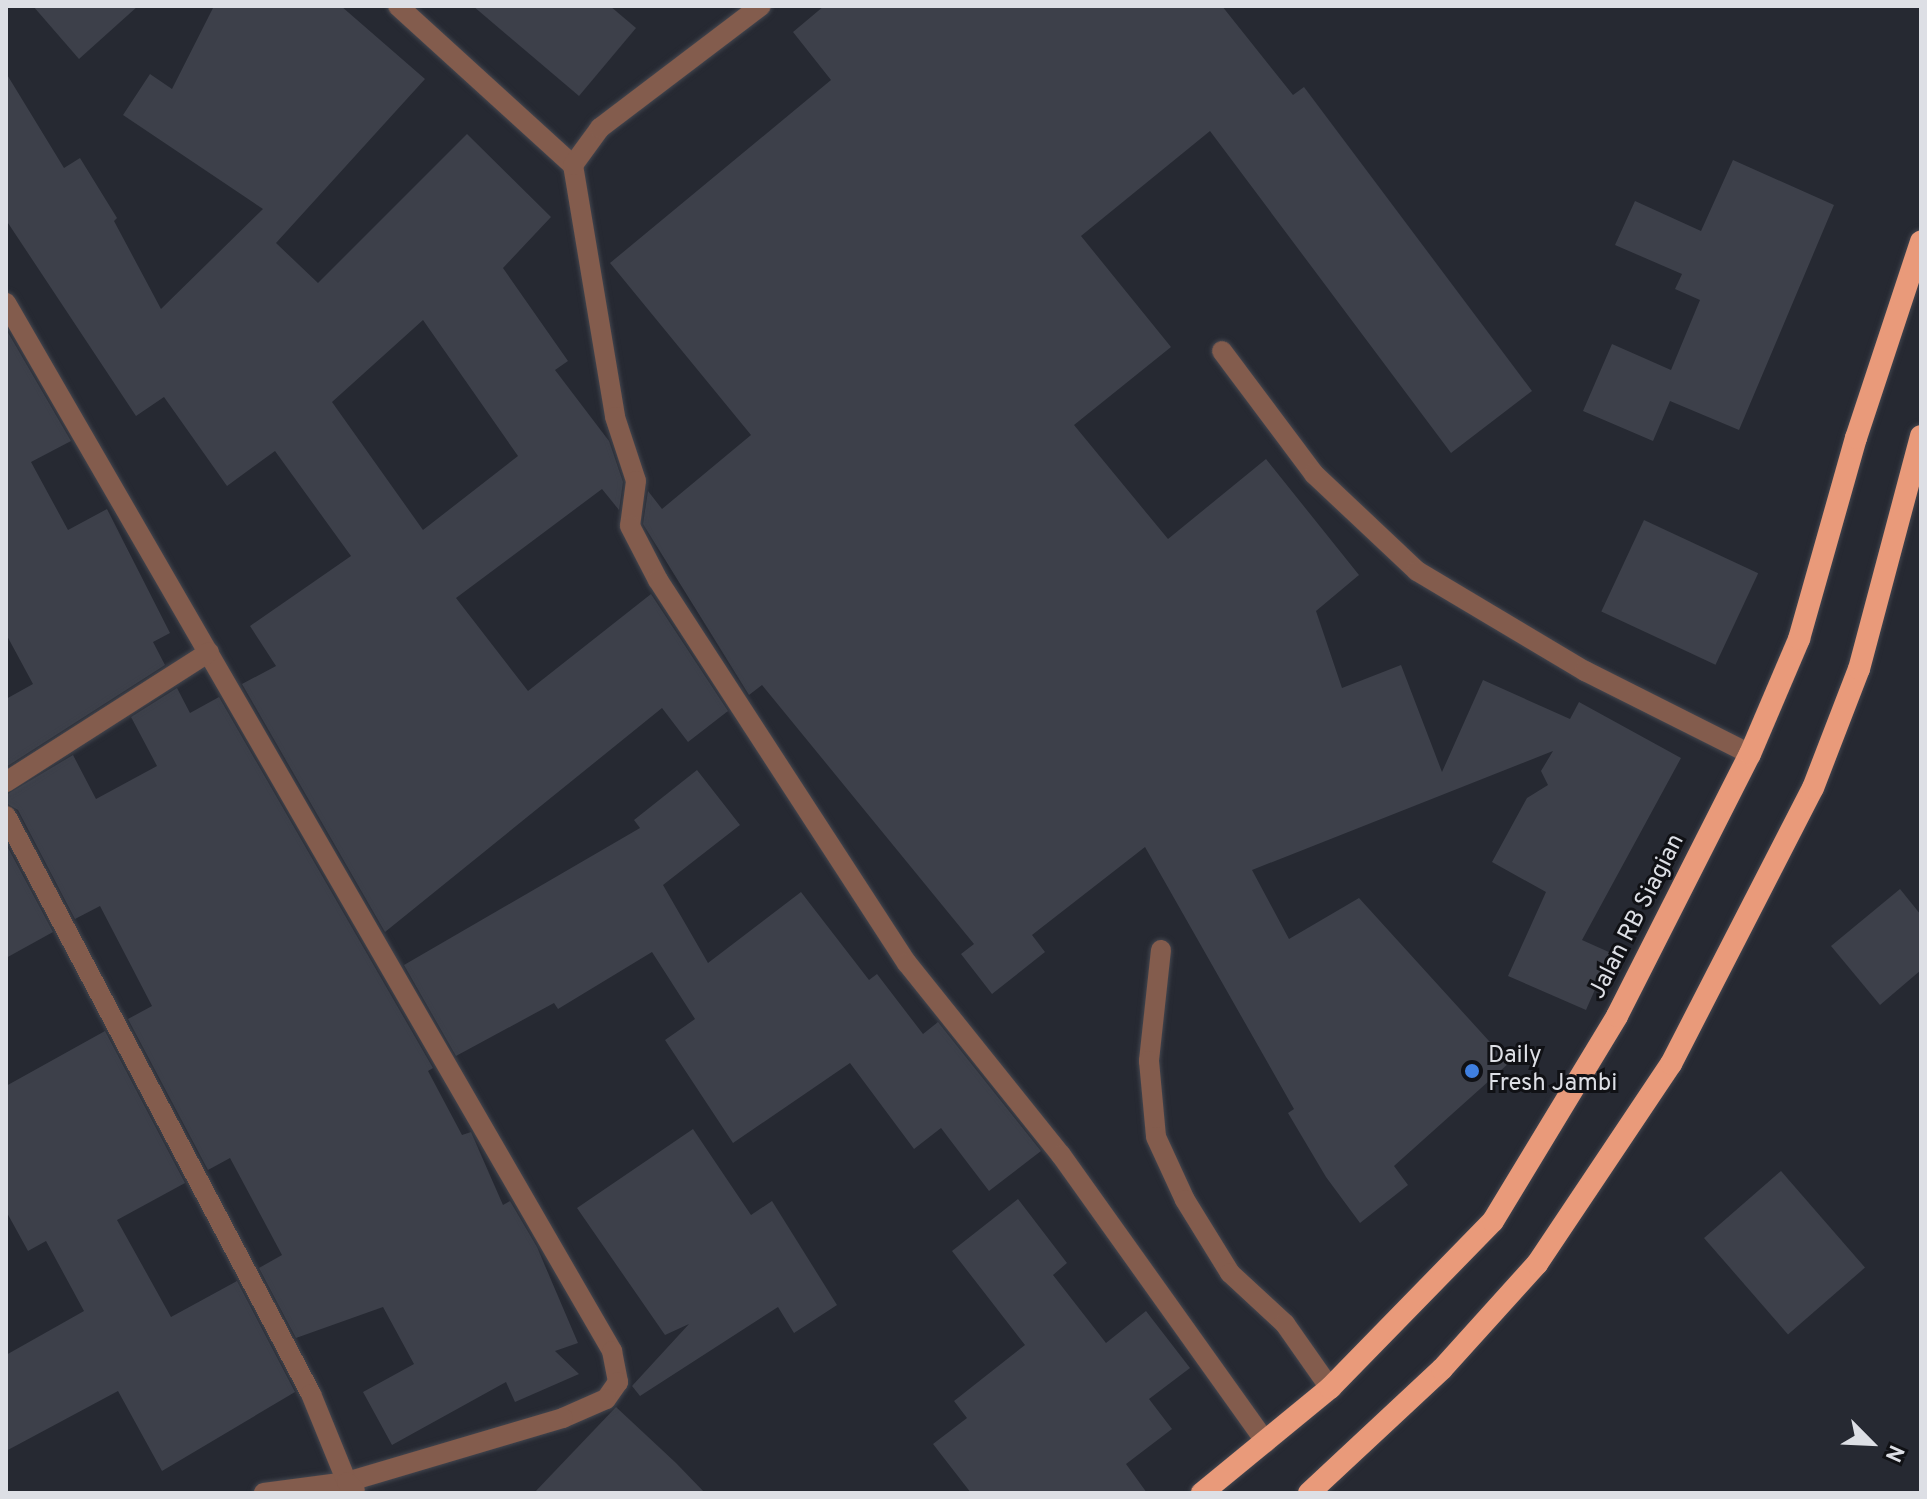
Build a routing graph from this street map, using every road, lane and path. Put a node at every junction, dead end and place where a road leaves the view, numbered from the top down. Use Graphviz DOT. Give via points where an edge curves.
graph roads {
  1 [pos="398,6"];
  2 [pos="761,6"];
  3 [pos="573,165"];
  4 [pos="1921,241"];
  5 [pos="6,303"];
  6 [pos="1222,351"];
  7 [pos="1921,436"];
  8 [pos="209,652"];
  9 [pos="1750,754"];
  10 [pos="6,782"];
  11 [pos="6,816"];
  12 [pos="1161,950"];
  13 [pos="1330,1388"];
  14 [pos="1266,1442"];
  15 [pos="352,1488"];
  16 [pos="264,1493"];
  17 [pos="1202,1493"];
  18 [pos="1311,1493"];
  1 -- 3 [label="street"];
  2 -- 3 [label="street" via="600,128"];
  3 -- 14 [label="street" via="615,417 636,481 630,526 658,580 907,963 1061,1155"];
  4 -- 9 [label="highway, Jalan RB Siagian" via="1856,438 1799,639"];
  5 -- 8 [label="street"];
  6 -- 9 [label="street" via="1314,474 1417,571 1585,671"];
  7 -- 18 [label="highway" via="1859,669 1813,788 1671,1064 1537,1264 1442,1369"];
  8 -- 10 [label="street"];
  8 -- 15 [label="street" via="612,1351 618,1382 606,1399 563,1418"];
  9 -- 13 [label="highway, Jalan RB Siagian" via="1617,1016 1493,1221"];
  11 -- 15 [label="street" via="311,1394"];
  12 -- 13 [label="street" via="1149,1061 1156,1137 1185,1200 1230,1273 1285,1324"];
  13 -- 14 [label="highway, Jalan RB Siagian"];
  14 -- 17 [label="highway, Jalan RB Siagian"];
  15 -- 16 [label="street"];
}
